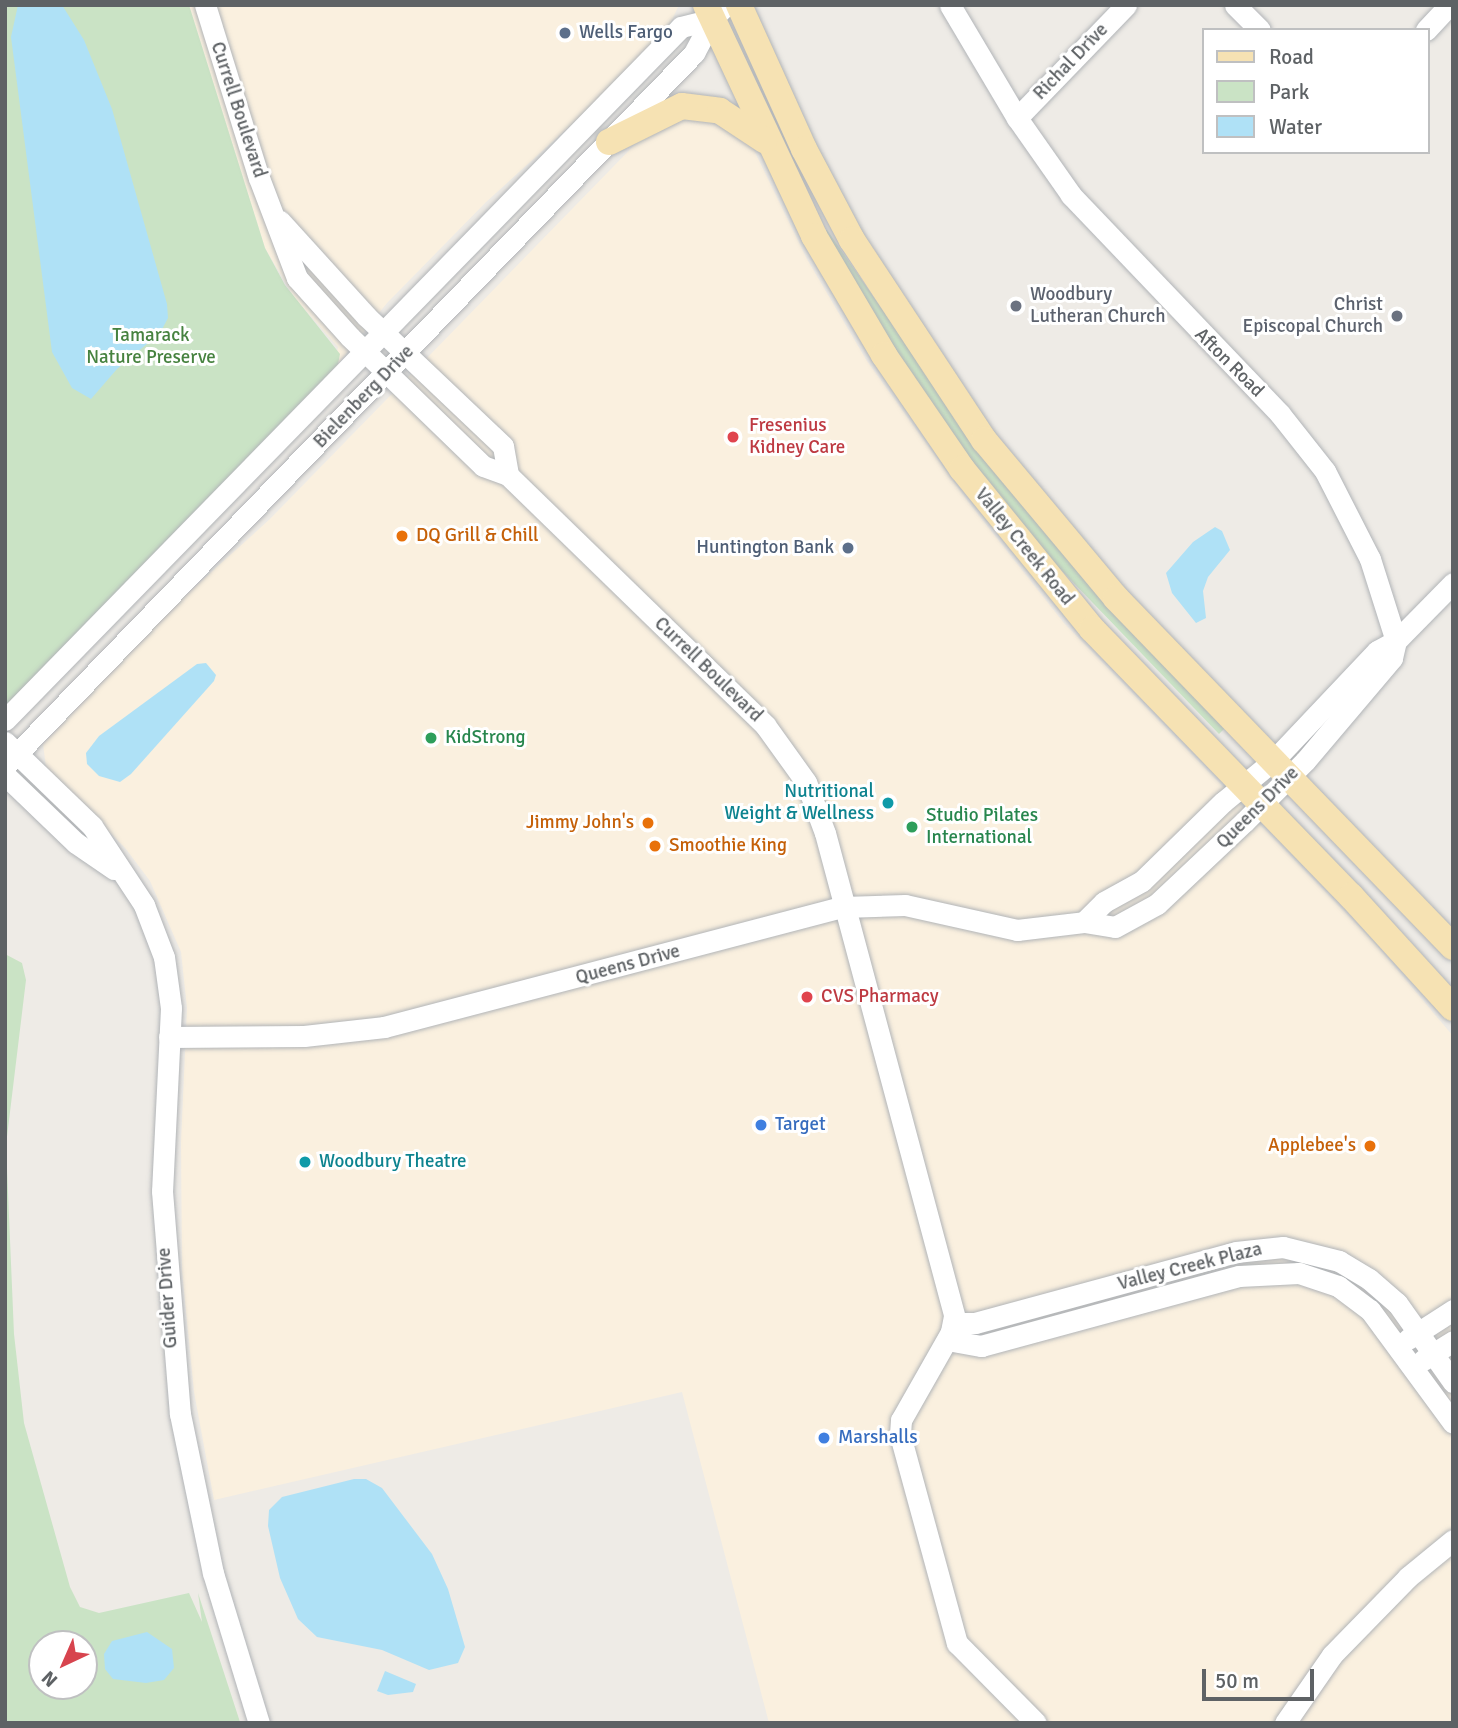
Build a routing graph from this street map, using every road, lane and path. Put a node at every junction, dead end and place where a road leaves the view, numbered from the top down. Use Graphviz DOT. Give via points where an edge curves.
graph roads {
  1 [pos="205,5"];
  2 [pos="739,5"];
  3 [pos="950,5"];
  4 [pos="1126,5"];
  5 [pos="1235,5"];
  6 [pos="1449,5"];
  7 [pos="715,10"];
  8 [pos="1258,28"];
  9 [pos="1428,28"];
  10 [pos="1017,118"];
  11 [pos="609,142"];
  12 [pos="768,144"];
  13 [pos="274,214"];
  14 [pos="383,332"];
  15 [pos="365,352"];
  16 [pos="405,354"];
  17 [pos="387,374"];
  18 [pos="508,475"];
  19 [pos="1453,583"];
  20 [pos="1396,641"];
  21 [pos="5,720"];
  22 [pos="9,754"];
  23 [pos="1282,769"];
  24 [pos="5,775"];
  25 [pos="1243,785"];
  26 [pos="1262,805"];
  27 [pos="122,874"];
  28 [pos="844,907"];
  29 [pos="1084,922"];
  30 [pos="1453,947"];
  31 [pos="1453,1008"];
  32 [pos="169,1037"];
  33 [pos="1453,1310"];
  34 [pos="950,1331"];
  35 [pos="1419,1333"];
  36 [pos="1453,1341"];
  37 [pos="1398,1345"];
  38 [pos="1433,1354"];
  39 [pos="1413,1367"];
  40 [pos="1453,1382"];
  41 [pos="1453,1423"];
  42 [pos="1453,1541"];
  43 [pos="259,1723"];
  44 [pos="1036,1723"];
  45 [pos="1285,1723"];
  1 -- 13 [label="street, Currell Boulevard"];
  2 -- 23 [label="main road, Valley Creek Road" via="841,220 957,403 1086,565"];
  3 -- 10 [label="street, Afton Road"];
  4 -- 10 [label="street, Richal Drive"];
  5 -- 8 [label="street"];
  6 -- 9 [label="street"];
  7 -- 11 [label="street, Bielenberg Drive" via="694,52"];
  7 -- 12 [label="main road, Valley Creek Road"];
  7 -- 14 [label="street, Bielenberg Drive" via="681,27"];
  10 -- 20 [label="street, Afton Road" via="1086,213 1307,446 1357,528"];
  11 -- 12 [label="main road" via="682,106 733,117"];
  11 -- 16 [label="street, Bielenberg Drive"];
  12 -- 25 [label="main road, Valley Creek Road" via="848,296 962,469 1092,629"];
  13 -- 14 [label="street, Currell Boulevard"];
  13 -- 15 [label="street, Currell Boulevard" via="297,278"];
  14 -- 15 [label="street, Bielenberg Drive"];
  14 -- 16 [label="street, Currell Boulevard"];
  15 -- 17 [label="street, Currell Boulevard"];
  15 -- 21 [label="street, Bielenberg Drive"];
  16 -- 17 [label="street, Bielenberg Drive"];
  16 -- 18 [label="street, Currell Boulevard" via="503,446"];
  17 -- 18 [label="street, Currell Boulevard" via="483,466"];
  17 -- 22 [label="street, Bielenberg Drive"];
  18 -- 28 [label="street, Currell Boulevard" via="790,755 817,807"];
  19 -- 20 [label="street, Queens Drive"];
  20 -- 23 [label="street, Queens Drive" via="1377,651"];
  22 -- 27 [label="street, Guider Drive" via="92,826"];
  23 -- 25 [label="street, Queens Drive"];
  23 -- 26 [label="street, Queens Drive"];
  23 -- 30 [label="main road, Valley Creek Road"];
  24 -- 27 [label="street, Guider Drive" via="76,843"];
  25 -- 26 [label="main road, Valley Creek Road"];
  25 -- 29 [label="street, Queens Drive" via="1142,881 1104,902"];
  26 -- 29 [label="street, Queens Drive" via="1157,904 1115,927"];
  26 -- 31 [label="main road, Valley Creek Road"];
  27 -- 32 [label="street, Guider Drive" via="144,905 164,957"];
  28 -- 29 [label="street, Queens Drive" via="905,905 1017,930"];
  28 -- 32 [label="street, Queens Drive" via="384,1027 304,1036"];
  28 -- 34 [label="street, Currell Boulevard"];
  32 -- 43 [label="street, Guider Drive" via="162,1191 180,1414 210,1560"];
  33 -- 35 [label="street"];
  34 -- 35 [label="street, Valley Creek Plaza" via="1236,1252 1283,1247 1339,1261 1369,1279"];
  34 -- 37 [label="street, Valley Creek Plaza" via="981,1346 1239,1276 1282,1272 1317,1278 1355,1297"];
  34 -- 44 [label="street" via="904,1415 900,1436 956,1639"];
  35 -- 37 [label="street"];
  35 -- 38 [label="street, Valley Creek Plaza"];
  36 -- 38 [label="street"];
  37 -- 39 [label="street, Valley Creek Plaza"];
  38 -- 39 [label="street"];
  38 -- 40 [label="street, Valley Creek Plaza"];
  39 -- 41 [label="street, Valley Creek Plaza"];
  42 -- 45 [label="street" via="1413,1572 1332,1654"];
}
